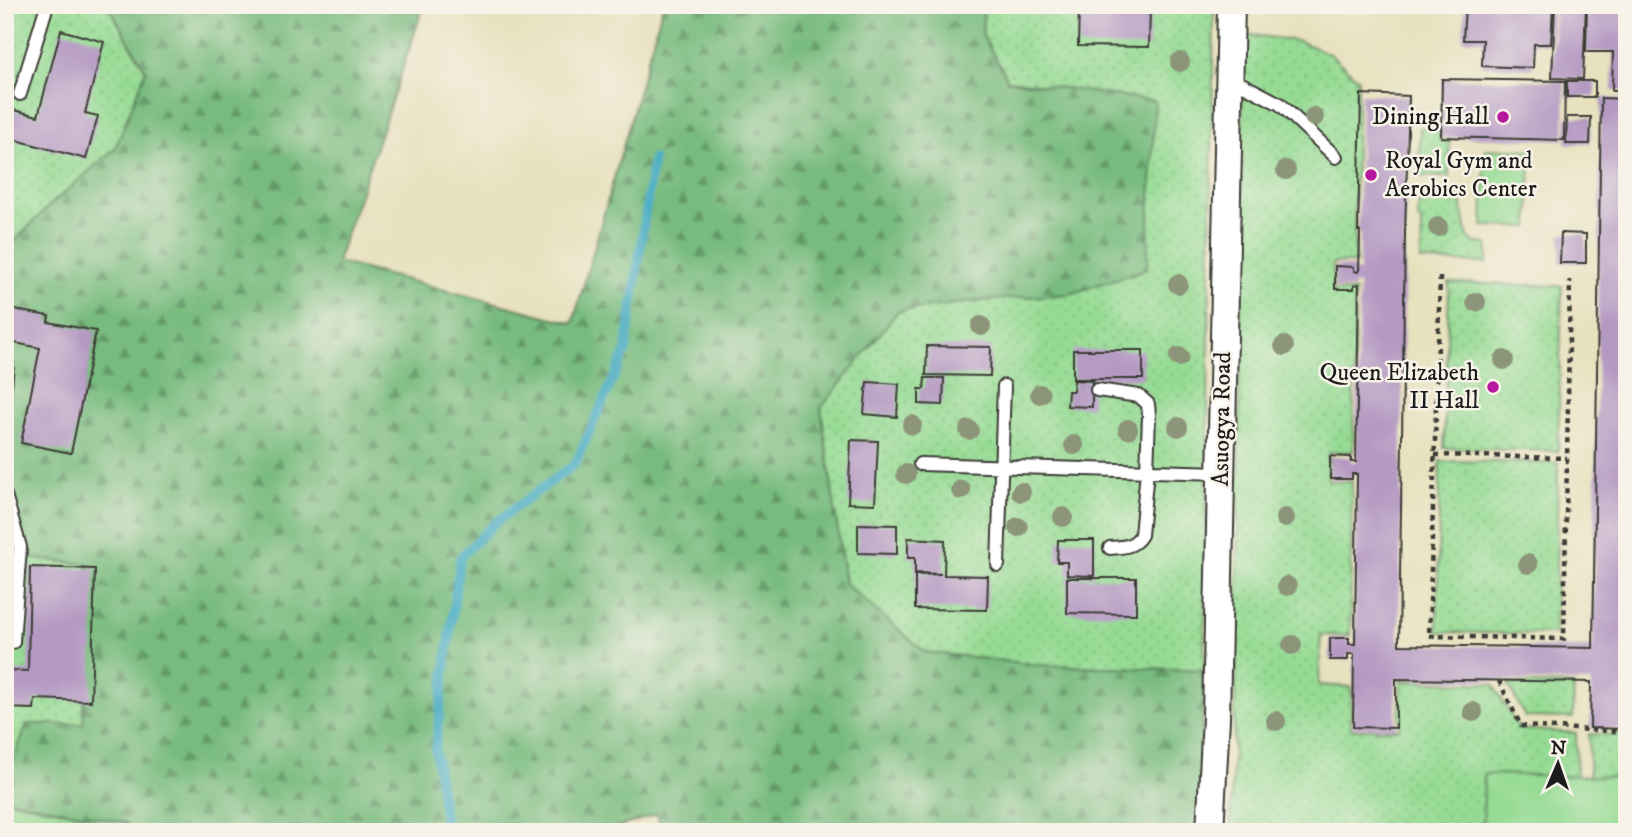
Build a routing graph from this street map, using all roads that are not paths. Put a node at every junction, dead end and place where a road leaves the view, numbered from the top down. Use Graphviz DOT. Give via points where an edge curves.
graph roads {
  1 [pos="47,5"];
  2 [pos="1231,5"];
  3 [pos="1229,78"];
  4 [pos="20,94"];
  5 [pos="1336,157"];
  6 [pos="7,363"];
  7 [pos="5,386"];
  8 [pos="1004,386"];
  9 [pos="1097,390"];
  10 [pos="920,464"];
  11 [pos="1001,467"];
  12 [pos="1147,471"];
  13 [pos="1221,473"];
  14 [pos="5,488"];
  15 [pos="6,495"];
  16 [pos="1110,548"];
  17 [pos="998,565"];
  18 [pos="13,642"];
  19 [pos="1210,832"];
  1 -- 4 [label="lane"];
  2 -- 3 [label="street, Asuogya Road"];
  3 -- 5 [label="lane" via="1280,104"];
  3 -- 13 [label="street, Asuogya Road"];
  6 -- 7 [label="lane"];
  8 -- 11 [label="lane"];
  9 -- 12 [label="lane" via="1139,396 1148,404"];
  10 -- 11 [label="lane"];
  11 -- 12 [label="lane"];
  11 -- 17 [label="lane"];
  12 -- 13 [label="lane"];
  12 -- 16 [label="lane" via="1141,535 1127,546"];
  13 -- 19 [label="street, Asuogya Road"];
  14 -- 15 [label="lane"];
  15 -- 18 [label="lane" via="20,547"];
}
